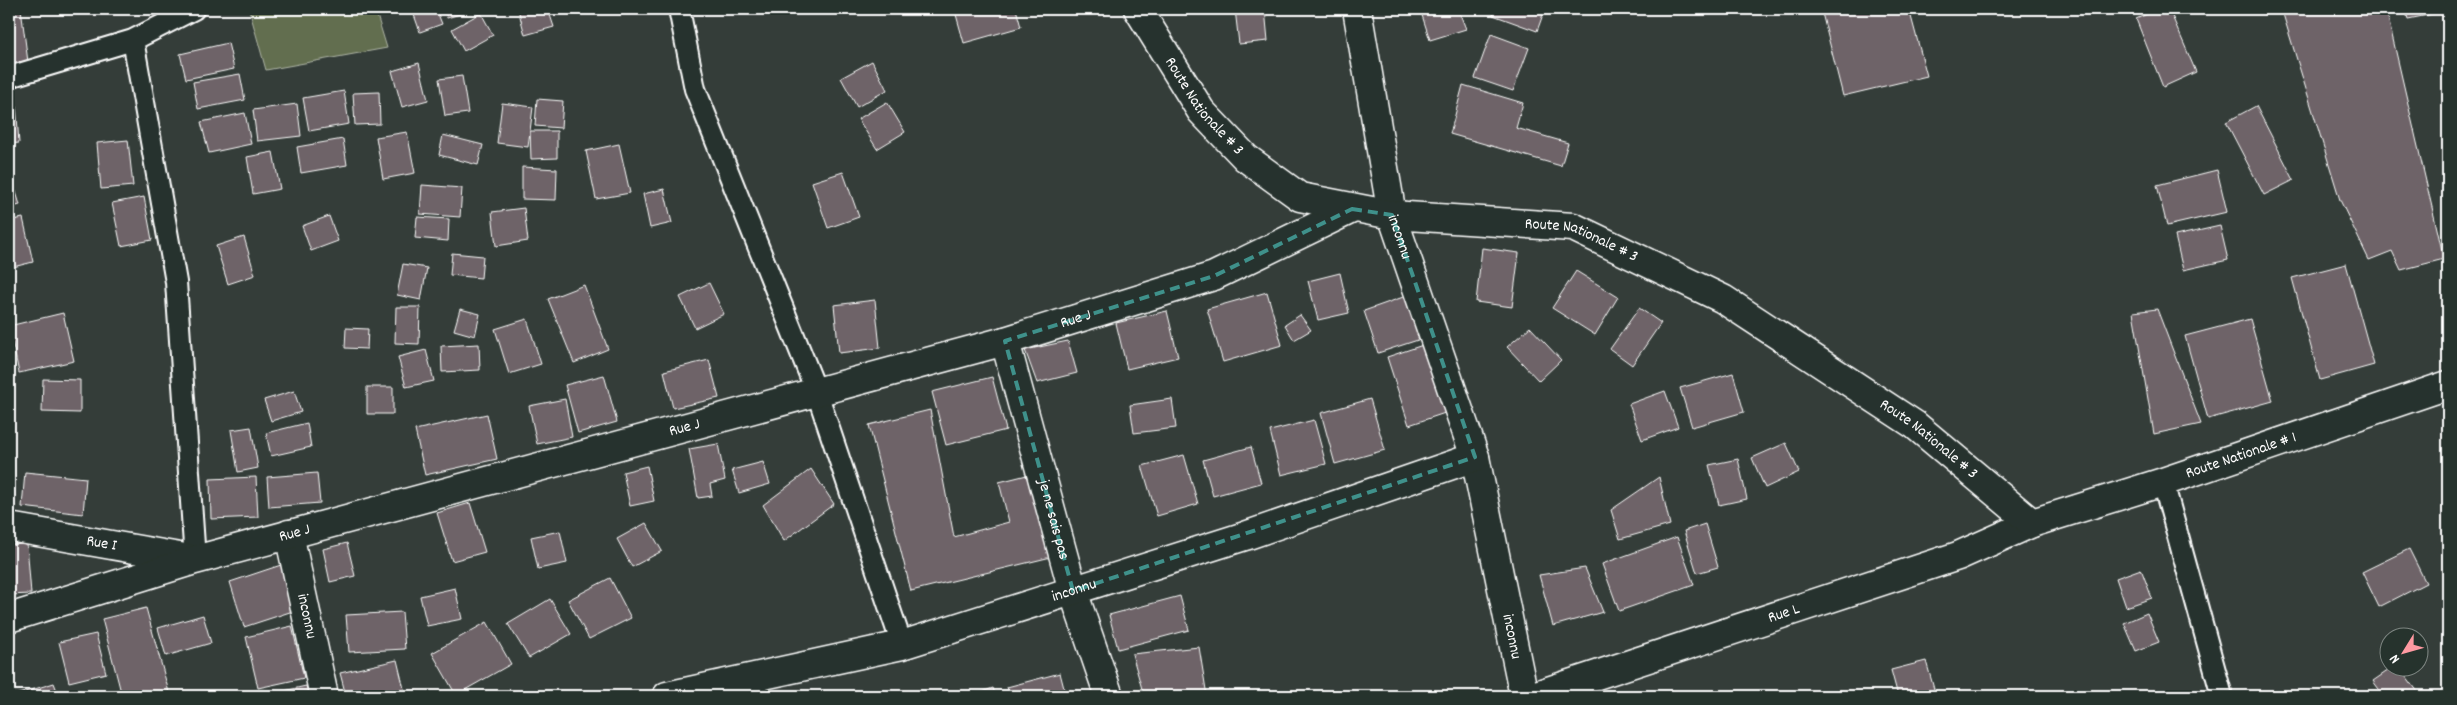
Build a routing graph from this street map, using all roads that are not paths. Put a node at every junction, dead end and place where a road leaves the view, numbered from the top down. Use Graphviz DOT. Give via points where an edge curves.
graph roads {
  1 [pos="194,9"];
  2 [pos="679,9"];
  3 [pos="1138,9"];
  4 [pos="1357,9"];
  5 [pos="133,40"];
  6 [pos="9,77"];
  7 [pos="1352,209"];
  8 [pos="1392,215"];
  9 [pos="1005,342"];
  10 [pos="2448,385"];
  11 [pos="816,393"];
  12 [pos="1475,457"];
  13 [pos="2163,482"];
  14 [pos="2032,523"];
  15 [pos="9,527"];
  16 [pos="290,534"];
  17 [pos="195,560"];
  18 [pos="1073,592"];
  19 [pos="9,618"];
  20 [pos="902,644"];
  21 [pos="324,696"];
  22 [pos="667,696"];
  23 [pos="1109,696"];
  24 [pos="1524,696"];
  25 [pos="1533,696"];
  26 [pos="2222,696"];
  1 -- 5 [label="lane"];
  2 -- 11 [label="lane" via="695,89"];
  3 -- 7 [label="street, Route Nationale # 3" via="1201,111 1246,158 1300,197"];
  4 -- 8 [label="street, inconnu"];
  5 -- 6 [label="lane"];
  5 -- 17 [label="lane" via="176,282"];
  7 -- 8 [label="street, Route Nationale # 3"];
  7 -- 9 [label="street, Rue J" via="1214,276"];
  8 -- 12 [label="street, inconnu"];
  8 -- 14 [label="street, Route Nationale # 3" via="1574,227 1723,299 1915,425"];
  9 -- 11 [label="street, Rue J"];
  9 -- 18 [label="street, je ne sais pas"];
  10 -- 13 [label="street, Route Nationale # 1"];
  11 -- 16 [label="street, Rue J"];
  11 -- 20 [label="lane"];
  12 -- 18 [label="street, inconnu"];
  12 -- 24 [label="street, inconnu"];
  13 -- 14 [label="street, Route Nationale # 1"];
  13 -- 26 [label="lane"];
  14 -- 25 [label="street, Rue L" via="1958,556"];
  15 -- 17 [label="street, Rue I"];
  16 -- 17 [label="street, Rue J"];
  16 -- 21 [label="street, inconnu"];
  17 -- 19 [label="street, Rue J"];
  18 -- 20 [label="street, inconnu"];
  18 -- 23 [label="street, je ne sais pas"];
  20 -- 22 [label="street, inconnu"];
}
